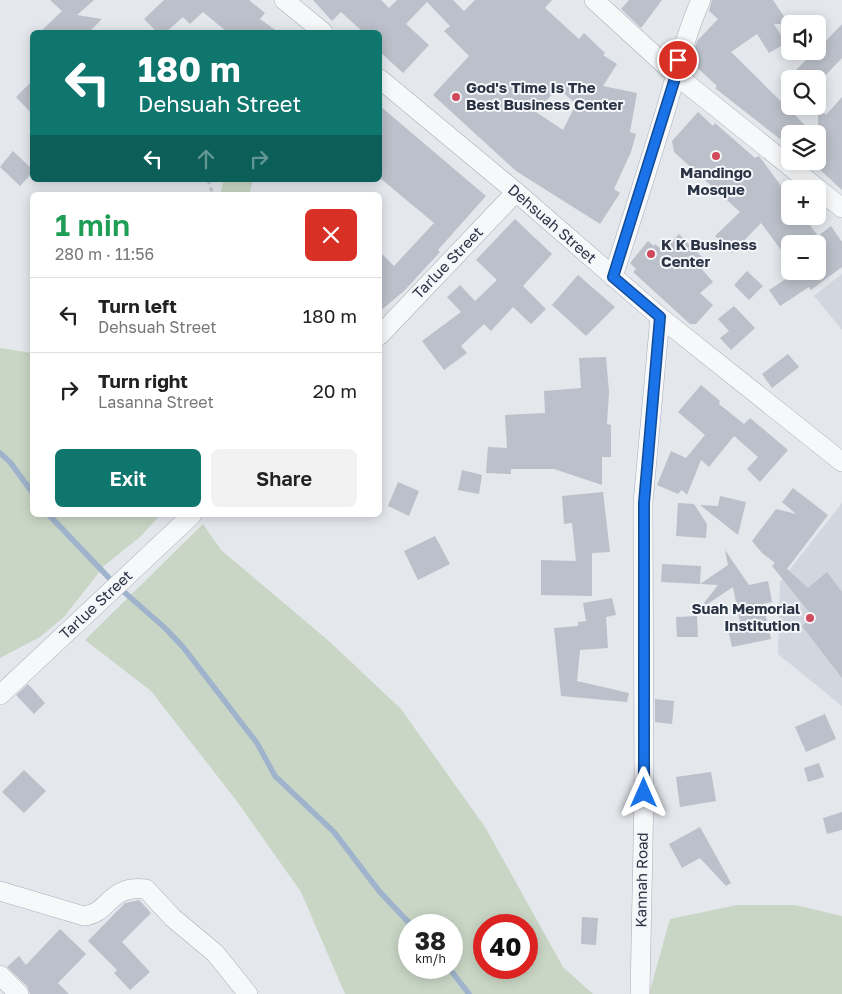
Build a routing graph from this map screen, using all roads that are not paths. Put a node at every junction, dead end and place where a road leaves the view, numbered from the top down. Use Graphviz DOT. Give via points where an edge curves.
graph roads {
  1 [pos="284,0"];
  2 [pos="594,0"];
  3 [pos="701,0"];
  4 [pos="322,30"];
  5 [pos="676,75"];
  6 [pos="382,81"];
  7 [pos="516,192"];
  8 [pos="842,208"];
  9 [pos="613,277"];
  10 [pos="660,317"];
  11 [pos="382,333"];
  12 [pos="842,462"];
  13 [pos="190,517"];
  14 [pos="0,695"];
  15 [pos="0,891"];
  16 [pos="0,975"];
  17 [pos="19,994"];
  18 [pos="248,994"];
  19 [pos="640,994"];
  1 -- 4 [label="street"];
  2 -- 5 [label="street"];
  3 -- 5 [label="street" via="684,42"];
  5 -- 8 [label="street"];
  5 -- 9 [label="street"];
  6 -- 7 [label="street, Dehsuah Street"];
  7 -- 9 [label="street, Dehsuah Street"];
  7 -- 11 [label="street, Tarlue Street"];
  9 -- 10 [label="street, Dehsuah Street"];
  10 -- 12 [label="street, Dehsuah Street"];
  10 -- 19 [label="street, Kannah Road" via="644,503"];
  13 -- 14 [label="street, Tarlue Street"];
  15 -- 18 [label="street" via="84,916 95,912 124,890 146,889 173,918 215,953"];
  16 -- 17 [label="street"];
}
